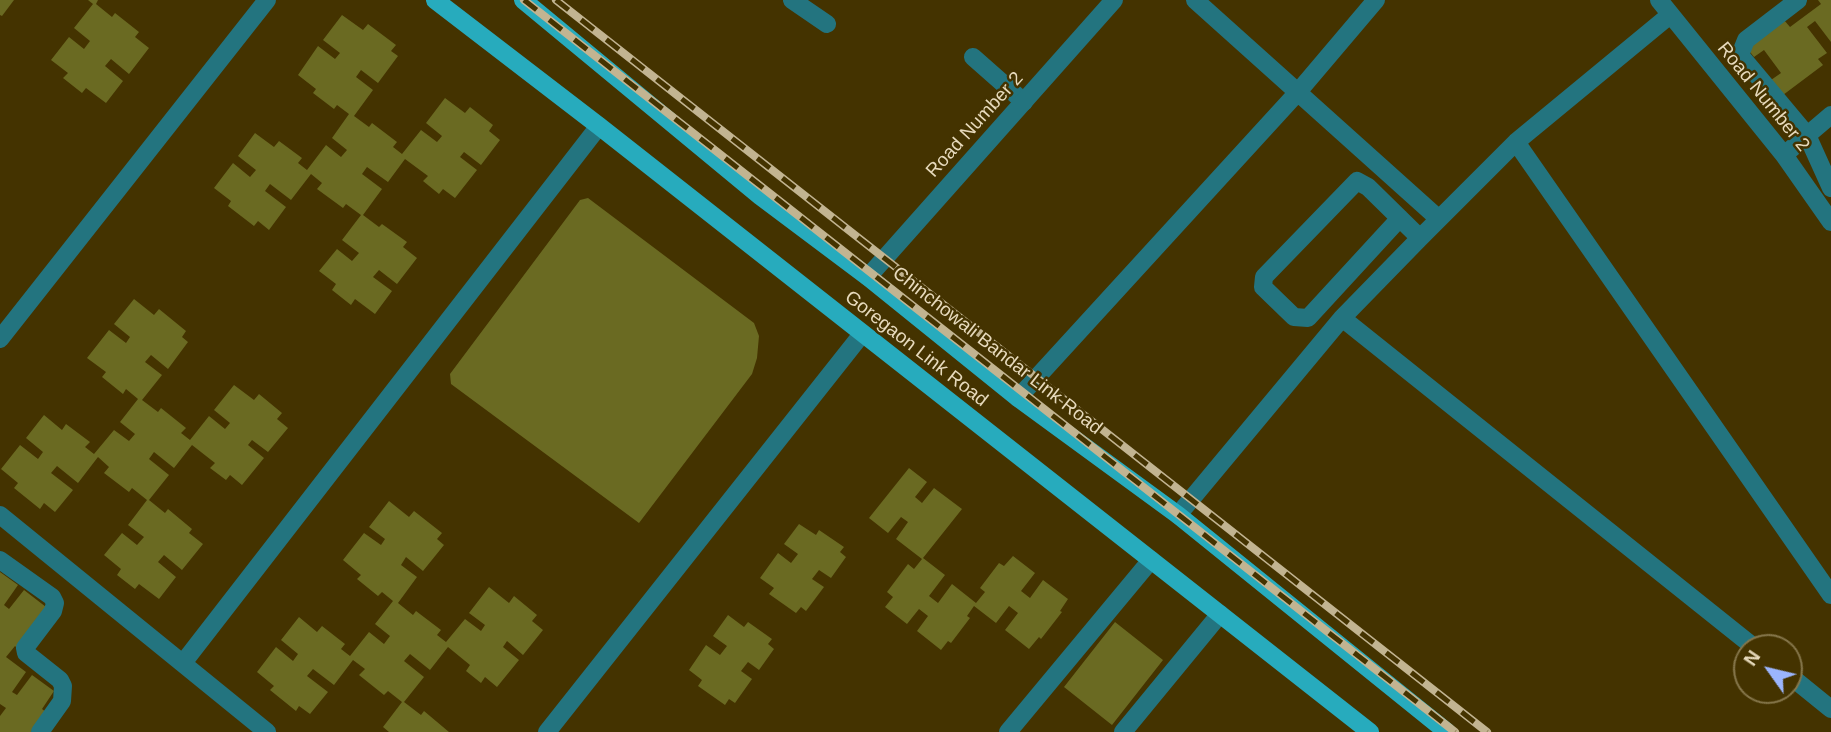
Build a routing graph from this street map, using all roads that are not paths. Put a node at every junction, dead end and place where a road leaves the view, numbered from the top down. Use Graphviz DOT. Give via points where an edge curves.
graph roads {
  1 [pos="267,0"];
  2 [pos="435,0"];
  3 [pos="523,0"];
  4 [pos="792,0"];
  5 [pos="1114,0"];
  6 [pos="1195,0"];
  7 [pos="1376,0"];
  8 [pos="1798,0"];
  9 [pos="1664,7"];
  10 [pos="827,24"];
  11 [pos="973,57"];
  12 [pos="1298,92"];
  13 [pos="1024,102"];
  14 [pos="1831,115"];
  15 [pos="599,126"];
  16 [pos="1807,135"];
  17 [pos="1516,142"];
  18 [pos="1784,155"];
  19 [pos="1831,188"];
  20 [pos="1400,218"];
  21 [pos="1439,219"];
  22 [pos="1831,222"];
  23 [pos="1420,238"];
  24 [pos="868,277"];
  25 [pos="1342,318"];
  26 [pos="862,334"];
  27 [pos="0,339"];
  28 [pos="1018,398"];
  29 [pos="0,515"];
  30 [pos="1178,515"];
  31 [pos="0,560"];
  32 [pos="1151,560"];
  33 [pos="1831,595"];
  34 [pos="1220,614"];
  35 [pos="1737,634"];
  36 [pos="183,663"];
  37 [pos="1803,686"];
  38 [pos="1831,709"];
  39 [pos="555,729"];
  40 [pos="40,732"];
  41 [pos="267,732"];
  42 [pos="1008,732"];
  43 [pos="1123,732"];
  44 [pos="1370,732"];
  45 [pos="1447,732"];
  1 -- 27 [label="street"];
  2 -- 15 [label="main road, Goregaon Link Road"];
  3 -- 24 [label="main road, Chinchowali Bandar Link Road" via="760,196"];
  4 -- 10 [label="street"];
  5 -- 13 [label="street, Road Number 2"];
  6 -- 12 [label="street"];
  7 -- 12 [label="street"];
  8 -- 16 [label="street" via="1746,40 1740,55"];
  9 -- 17 [label="street"];
  9 -- 18 [label="street, Road Number 2"];
  11 -- 13 [label="street"];
  12 -- 21 [label="street"];
  12 -- 28 [label="street"];
  13 -- 24 [label="street, Road Number 2"];
  14 -- 16 [label="street"];
  15 -- 26 [label="main road, Goregaon Link Road"];
  15 -- 36 [label="street"];
  16 -- 18 [label="street"];
  16 -- 19 [label="street"];
  17 -- 21 [label="street"];
  17 -- 33 [label="street"];
  18 -- 22 [label="street, Road Number 2"];
  20 -- 20 [label="street" via="1357,181 1264,277 1263,287 1294,317 1308,318"];
  20 -- 23 [label="street"];
  21 -- 23 [label="street"];
  23 -- 25 [label="street"];
  24 -- 28 [label="main road, Chinchowali Bandar Link Road"];
  25 -- 30 [label="street"];
  25 -- 35 [label="street"];
  26 -- 32 [label="main road, Goregaon Link Road"];
  26 -- 39 [label="street"];
  28 -- 30 [label="main road, Chinchowali Bandar Link Road"];
  29 -- 36 [label="street"];
  30 -- 45 [label="main road, Chinchowali Bandar Link Road"];
  31 -- 40 [label="street" via="55,603 25,648 64,686 62,701"];
  32 -- 34 [label="main road, Goregaon Link Road"];
  32 -- 42 [label="street"];
  34 -- 43 [label="street"];
  34 -- 44 [label="main road, Goregaon Link Road"];
  36 -- 41 [label="street"];
  37 -- 38 [label="street"];
}
